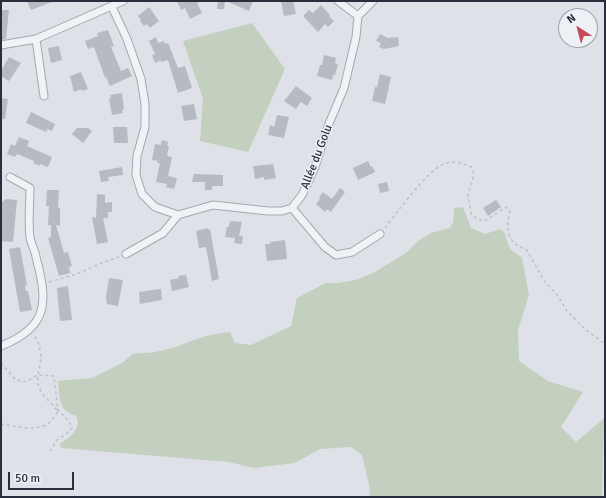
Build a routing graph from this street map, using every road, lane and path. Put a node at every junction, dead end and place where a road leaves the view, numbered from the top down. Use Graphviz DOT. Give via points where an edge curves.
graph roads {
  1 [pos="123,1"];
  2 [pos="338,1"];
  3 [pos="373,1"];
  4 [pos="112,7"];
  5 [pos="358,16"];
  6 [pos="36,39"];
  7 [pos="1,45"];
  8 [pos="44,96"];
  9 [pos="10,177"];
  10 [pos="292,208"];
  11 [pos="178,215"];
  12 [pos="380,234"];
  13 [pos="126,254"];
  14 [pos="42,284"];
  15 [pos="31,330"];
  16 [pos="605,344"];
  17 [pos="1,346"];
  18 [pos="1,363"];
  19 [pos="37,375"];
  20 [pos="58,411"];
  21 [pos="1,424"];
  22 [pos="50,451"];
  1 -- 4 [label="street"];
  2 -- 5 [label="street"];
  3 -- 5 [label="street"];
  4 -- 6 [label="street"];
  4 -- 11 [label="street" via="141,79 145,127 137,156 136,175 142,194 155,207"];
  5 -- 10 [label="street, Allée du Golu" via="356,37 344,88 315,167 302,195"];
  6 -- 7 [label="street"];
  6 -- 8 [label="street"];
  9 -- 14 [label="street" via="30,188 30,237"];
  10 -- 11 [label="street" via="268,211 213,205"];
  10 -- 12 [label="street" via="325,248 336,255 352,252"];
  11 -- 13 [label="street" via="163,233"];
  12 -- 16 [label="path" via="426,176 444,164 460,162 471,167 474,176 468,194 471,214 485,221 506,206 510,212 507,222 510,238 517,247 526,249 566,311"];
  13 -- 14 [label="path" via="77,274"];
  14 -- 15 [label="street" via="43,306"];
  15 -- 17 [label="street"];
  15 -- 19 [label="path" via="40,348"];
  18 -- 19 [label="path" via="14,378 22,382"];
  19 -- 20 [label="path" via="42,392"];
  19 -- 20 [label="path" via="54,376"];
  20 -- 21 [label="path" via="51,421 42,427"];
  20 -- 22 [label="path" via="65,416 72,428 57,440"];
}
